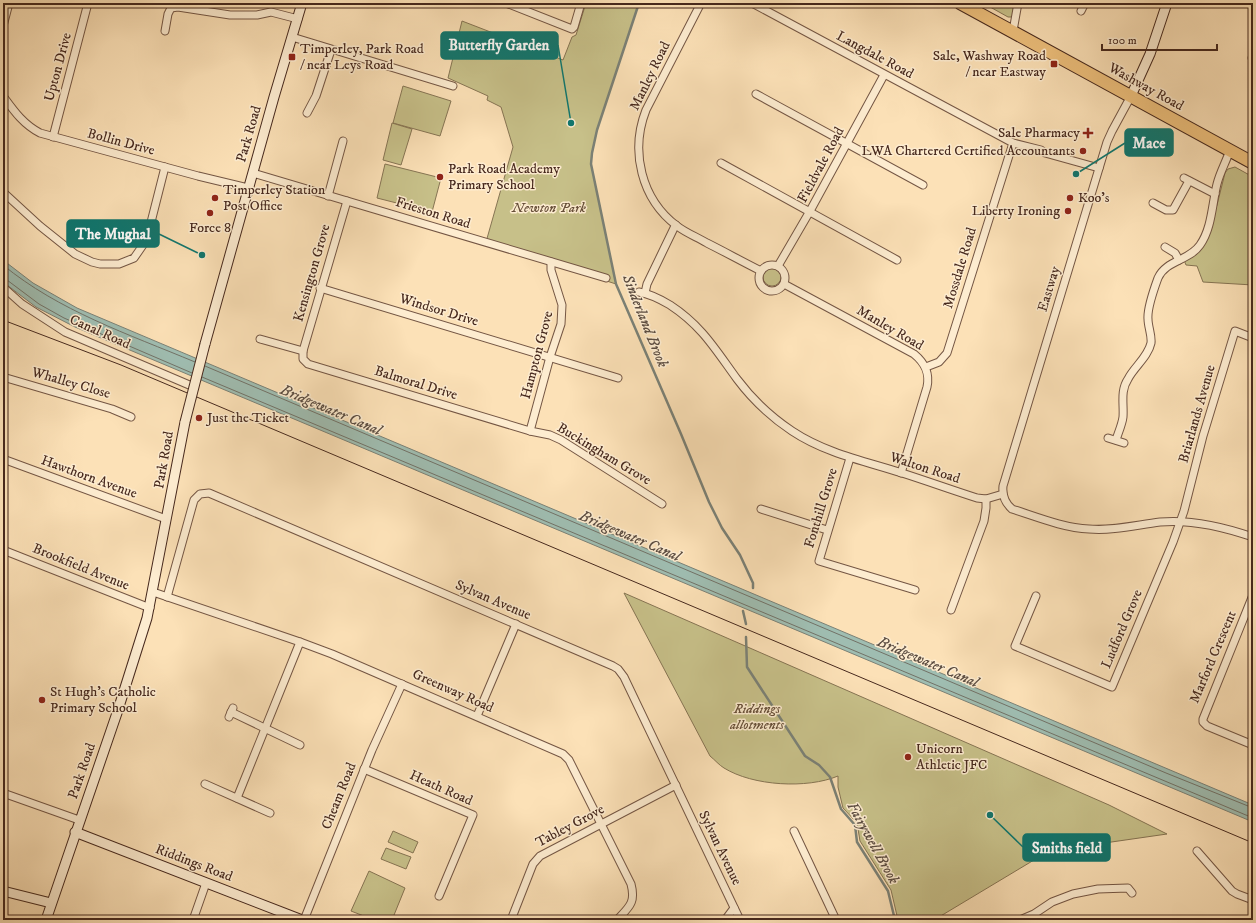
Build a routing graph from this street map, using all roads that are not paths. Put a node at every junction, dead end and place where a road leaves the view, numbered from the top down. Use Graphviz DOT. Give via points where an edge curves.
graph roads {
  1 [pos="9,3"];
  2 [pos="88,3"];
  3 [pos="302,3"];
  4 [pos="506,3"];
  5 [pos="581,3"];
  6 [pos="701,3"];
  7 [pos="752,3"];
  8 [pos="960,3"];
  9 [pos="1018,3"];
  10 [pos="1085,3"];
  11 [pos="1167,3"];
  12 [pos="1081,11"];
  13 [pos="298,19"];
  14 [pos="3,26"];
  15 [pos="165,31"];
  16 [pos="1013,31"];
  17 [pos="292,37"];
  18 [pos="331,50"];
  19 [pos="884,74"];
  20 [pos="453,86"];
  21 [pos="756,94"];
  22 [pos="3,96"];
  23 [pos="1131,96"];
  24 [pos="307,113"];
  25 [pos="53,137"];
  26 [pos="343,141"];
  27 [pos="847,143"];
  28 [pos="1013,144"];
  29 [pos="1230,150"];
  30 [pos="721,162"];
  31 [pos="1253,163"];
  32 [pos="166,167"];
  33 [pos="1099,168"];
  34 [pos="253,173"];
  35 [pos="923,185"];
  36 [pos="248,188"];
  37 [pos="3,192"];
  38 [pos="1215,194"];
  39 [pos="328,196"];
  40 [pos="347,201"];
  41 [pos="1153,203"];
  42 [pos="810,212"];
  43 [pos="676,225"];
  44 [pos="1165,247"];
  45 [pos="897,260"];
  46 [pos="1179,260"];
  47 [pos="551,262"];
  48 [pos="778,266"];
  49 [pos="761,271"];
  50 [pos="606,278"];
  51 [pos="784,284"];
  52 [pos="3,287"];
  53 [pos="320,288"];
  54 [pos="1253,338"];
  55 [pos="260,339"];
  56 [pos="303,352"];
  57 [pos="550,357"];
  58 [pos="926,368"];
  59 [pos="3,377"];
  60 [pos="618,378"];
  61 [pos="194,387"];
  62 [pos="131,417"];
  63 [pos="530,431"];
  64 [pos="1108,438"];
  65 [pos="1116,440"];
  66 [pos="1124,443"];
  67 [pos="3,458"];
  68 [pos="850,458"];
  69 [pos="902,473"];
  70 [pos="1003,494"];
  71 [pos="986,499"];
  72 [pos="662,504"];
  73 [pos="760,509"];
  74 [pos="166,520"];
  75 [pos="1180,522"];
  76 [pos="827,530"];
  77 [pos="1253,537"];
  78 [pos="3,550"];
  79 [pos="915,590"];
  80 [pos="153,592"];
  81 [pos="1253,595"];
  82 [pos="1036,596"];
  83 [pos="168,597"];
  84 [pos="150,608"];
  85 [pos="951,610"];
  86 [pos="516,624"];
  87 [pos="300,642"];
  88 [pos="402,684"];
  89 [pos="231,712"];
  90 [pos="477,716"];
  91 [pos="265,729"];
  92 [pos="1253,745"];
  93 [pos="300,746"];
  94 [pos="364,769"];
  95 [pos="205,784"];
  96 [pos="676,785"];
  97 [pos="3,794"];
  98 [pos="237,798"];
  99 [pos="270,814"];
  100 [pos="79,820"];
  101 [pos="601,824"];
  102 [pos="794,831"];
  103 [pos="75,832"];
  104 [pos="1197,851"];
  105 [pos="206,883"];
  106 [pos="1130,888"];
  107 [pos="3,891"];
  108 [pos="439,896"];
  109 [pos="1253,900"];
  110 [pos="51,903"];
  111 [pos="734,908"];
  112 [pos="281,916"];
  113 [pos="1036,917"];
  114 [pos="46,920"];
  115 [pos="193,920"];
  116 [pos="303,920"];
  117 [pos="511,920"];
  118 [pos="617,920"];
  119 [pos="725,920"];
  120 [pos="740,920"];
  121 [pos="836,920"];
  122 [pos="1020,920"];
  1 -- 14 [label="street"];
  2 -- 25 [label="street, Upton Drive"];
  3 -- 13 [label="main road, Park Road"];
  4 -- 5 [label="street" via="572,29"];
  6 -- 43 [label="street, Manley Road" via="646,110 639,135 640,162 646,185 659,208"];
  7 -- 19 [label="street, Langdale Road"];
  8 -- 16 [label="highway, Washway Road"];
  9 -- 16 [label="street"];
  10 -- 12 [label="street"];
  11 -- 23 [label="main road" via="1150,54"];
  13 -- 15 [label="street" via="271,12 230,15 178,7 171,8"];
  13 -- 17 [label="main road, Park Road"];
  16 -- 23 [label="highway, Washway Road"];
  17 -- 18 [label="street"];
  17 -- 34 [label="main road, Park Road"];
  18 -- 20 [label="street"];
  18 -- 24 [label="street" via="316,96"];
  19 -- 27 [label="street, Fieldvale Road"];
  19 -- 28 [label="street, Langdale Road"];
  21 -- 27 [label="street"];
  22 -- 25 [label="street, Bollin Drive" via="25,124"];
  23 -- 29 [label="highway, Washway Road"];
  23 -- 33 [label="street, Eastway" via="1112,131"];
  25 -- 32 [label="street, Bollin Drive"];
  26 -- 39 [label="street"];
  27 -- 35 [label="street"];
  27 -- 42 [label="street, Fieldvale Road"];
  28 -- 33 [label="street, Langdale Road"];
  28 -- 58 [label="street, Mossdale Road" via="947,353 939,362"];
  29 -- 31 [label="highway, Washway Road"];
  29 -- 38 [label="street"];
  30 -- 42 [label="street"];
  32 -- 36 [label="street, Bollin Drive"];
  32 -- 37 [label="street" via="143,245 134,258 119,264 100,264 76,254"];
  33 -- 70 [label="street, Eastway" via="1005,479"];
  34 -- 36 [label="main road, Park Road"];
  34 -- 39 [label="street, Frieston Road"];
  36 -- 61 [label="main road, Park Road, bridge"];
  38 -- 41 [label="street" via="1187,180 1173,210 1166,210"];
  38 -- 46 [label="street" via="1202,242 1194,253"];
  39 -- 40 [label="street, Frieston Road"];
  40 -- 47 [label="street, Frieston Road"];
  40 -- 53 [label="street, Kensington Grove"];
  42 -- 45 [label="street"];
  42 -- 48 [label="street, Fieldvale Road"];
  43 -- 49 [label="street, Manley Road"];
  43 -- 68 [label="street, Walton Road" via="642,292 669,305 696,325 737,379 770,415 811,442"];
  44 -- 46 [label="street" via="1175,253"];
  46 -- 65 [label="street" via="1160,274 1148,311 1150,344 1125,384 1122,398 1123,416"];
  47 -- 50 [label="street, Frieston Road"];
  47 -- 57 [label="street, Hampton Grove" via="563,311"];
  48 -- 49 [label="street" via="770,265"];
  48 -- 51 [label="street" via="784,272"];
  49 -- 51 [label="street" via="760,280 764,288 777,290"];
  51 -- 58 [label="street, Manley Road" via="914,354"];
  52 -- 61 [label="street, Canal Road" via="22,304 65,332"];
  53 -- 56 [label="street, Kensington Grove"];
  53 -- 57 [label="street, Windsor Drive"];
  54 -- 75 [label="street, Briarlands Avenue" via="1235,331"];
  55 -- 56 [label="street"];
  56 -- 63 [label="street, Balmoral Drive" via="303,358 308,364"];
  57 -- 60 [label="street, Windsor Drive"];
  57 -- 63 [label="street, Hampton Grove"];
  58 -- 69 [label="street, Manley Road" via="929,380"];
  59 -- 62 [label="street, Whalley Close"];
  61 -- 74 [label="main road, Park Road, bridge"];
  63 -- 72 [label="street, Buckingham Grove" via="561,440"];
  64 -- 65 [label="street"];
  65 -- 66 [label="street"];
  67 -- 74 [label="street, Hawthorn Avenue"];
  68 -- 69 [label="street, Walton Road"];
  68 -- 76 [label="street, Fonthill Grove"];
  69 -- 71 [label="street, Walton Road"];
  70 -- 71 [label="street, Walton Road"];
  70 -- 75 [label="street" via="1006,503 1012,508 1081,529 1114,529 1159,522"];
  71 -- 85 [label="street" via="984,521"];
  73 -- 76 [label="street"];
  74 -- 80 [label="main road, Park Road"];
  75 -- 77 [label="street" via="1223,528"];
  75 -- 82 [label="street, Ludford Grove" via="1112,687 1015,646"];
  76 -- 79 [label="street, Fonthill Grove" via="818,561"];
  78 -- 84 [label="street, Brookfield Avenue"];
  80 -- 83 [label="street, Greenway Road"];
  80 -- 84 [label="main road, Park Road"];
  81 -- 92 [label="street, Marford Crescent" via="1202,719 1208,726"];
  83 -- 86 [label="street, Sylvan Avenue" via="194,500 197,496 207,493"];
  83 -- 87 [label="street, Greenway Road"];
  84 -- 100 [label="main road, Park Road"];
  86 -- 90 [label="street"];
  86 -- 96 [label="street, Sylvan Avenue" via="612,666 621,673"];
  87 -- 88 [label="street, Greenway Road"];
  87 -- 91 [label="street"];
  88 -- 90 [label="street, Greenway Road"];
  88 -- 94 [label="street, Cheam Road"];
  89 -- 91 [label="street"];
  90 -- 101 [label="street, Greenway Road" via="566,756"];
  91 -- 93 [label="street"];
  91 -- 98 [label="street"];
  94 -- 108 [label="street, Heath Road" via="473,815"];
  94 -- 116 [label="street, Cheam Road"];
  95 -- 98 [label="street"];
  96 -- 101 [label="street, Tabley Grove"];
  96 -- 111 [label="street, Sylvan Avenue"];
  97 -- 100 [label="street"];
  98 -- 99 [label="street"];
  100 -- 103 [label="main road, Park Road"];
  101 -- 117 [label="street, Tabley Grove" via="544,853 536,860"];
  101 -- 118 [label="street, Greenway Road" via="631,884 634,896 631,905"];
  102 -- 121 [label="street"];
  103 -- 105 [label="main road, Riddings Road"];
  103 -- 110 [label="main road, Park Road"];
  104 -- 109 [label="street" via="1207,857 1232,891"];
  105 -- 112 [label="main road, Riddings Road"];
  105 -- 115 [label="street"];
  106 -- 113 [label="street" via="1098,889 1073,894 1052,902"];
  107 -- 110 [label="main road"];
  110 -- 114 [label="main road, Park Road"];
  111 -- 119 [label="street"];
  111 -- 120 [label="street, Sylvan Avenue"];
  112 -- 116 [label="main road, Riddings Road"];
  113 -- 122 [label="street"];
}
